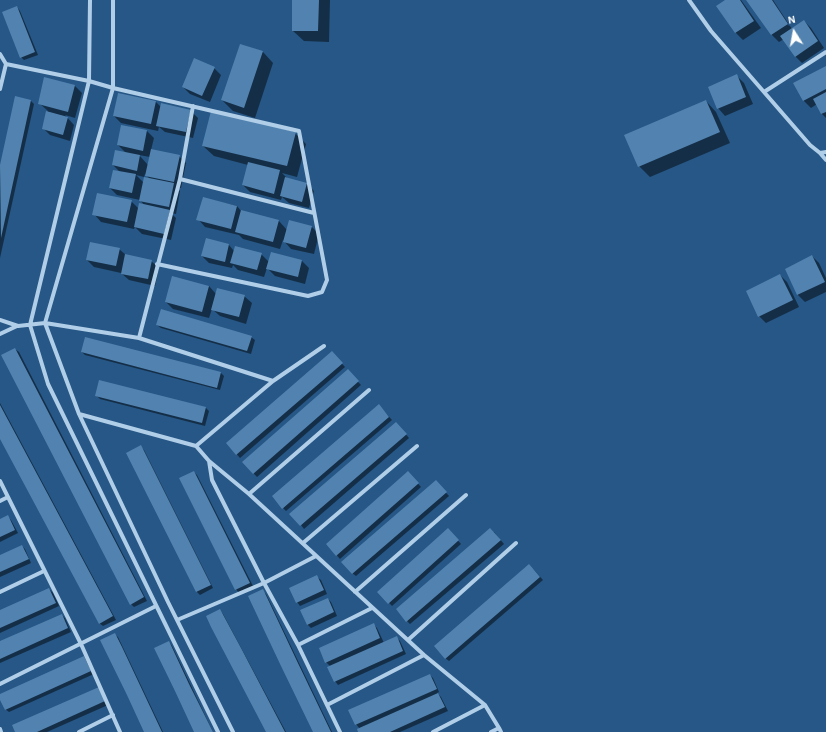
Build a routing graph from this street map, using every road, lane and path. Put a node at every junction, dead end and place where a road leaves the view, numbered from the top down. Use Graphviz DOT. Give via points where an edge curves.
graph roads {
  1 [pos="90,0"];
  2 [pos="113,0"];
  3 [pos="689,0"];
  4 [pos="826,52"];
  5 [pos="0,54"];
  6 [pos="6,64"];
  7 [pos="89,80"];
  8 [pos="113,88"];
  9 [pos="0,89"];
  10 [pos="764,92"];
  11 [pos="193,106"];
  12 [pos="826,152"];
  13 [pos="820,154"];
  14 [pos="826,160"];
  15 [pos="180,179"];
  16 [pos="314,213"];
  17 [pos="158,264"];
  18 [pos="0,320"];
  19 [pos="45,323"];
  20 [pos="30,324"];
  21 [pos="18,326"];
  22 [pos="0,334"];
  23 [pos="139,338"];
  24 [pos="324,346"];
  25 [pos="273,381"];
  26 [pos="369,390"];
  27 [pos="79,414"];
  28 [pos="196,446"];
  29 [pos="417,446"];
  30 [pos="209,461"];
  31 [pos="0,481"];
  32 [pos="250,494"];
  33 [pos="466,495"];
  34 [pos="8,497"];
  35 [pos="0,501"];
  36 [pos="303,543"];
  37 [pos="516,543"];
  38 [pos="316,556"];
  39 [pos="44,571"];
  40 [pos="264,583"];
  41 [pos="0,592"];
  42 [pos="355,592"];
  43 [pos="156,606"];
  44 [pos="372,608"];
  45 [pos="177,620"];
  46 [pos="408,640"];
  47 [pos="81,644"];
  48 [pos="298,645"];
  49 [pos="424,655"];
  50 [pos="0,684"];
  51 [pos="327,705"];
  52 [pos="485,705"];
  53 [pos="112,715"];
  54 [pos="0,729"];
  55 [pos="500,730"];
  56 [pos="2,732"];
  57 [pos="79,732"];
  58 [pos="120,732"];
  59 [pos="218,732"];
  60 [pos="233,732"];
  61 [pos="340,732"];
  62 [pos="433,732"];
  63 [pos="491,732"];
  1 -- 7 [label="street"];
  2 -- 8 [label="street"];
  3 -- 10 [label="street" via="711,31"];
  4 -- 10 [label="street"];
  5 -- 6 [label="street"];
  6 -- 7 [label="street"];
  6 -- 9 [label="street"];
  7 -- 8 [label="street"];
  7 -- 20 [label="street"];
  8 -- 11 [label="street"];
  8 -- 19 [label="street"];
  10 -- 13 [label="street"];
  11 -- 15 [label="street"];
  11 -- 16 [label="street" via="299,131"];
  12 -- 13 [label="street"];
  13 -- 14 [label="street"];
  15 -- 16 [label="street"];
  15 -- 17 [label="street"];
  16 -- 17 [label="street" via="327,280 322,292 308,296"];
  17 -- 23 [label="street"];
  18 -- 21 [label="street"];
  19 -- 20 [label="street"];
  19 -- 23 [label="street"];
  19 -- 27 [label="street"];
  20 -- 21 [label="street"];
  20 -- 43 [label="street" via="48,384"];
  21 -- 22 [label="street"];
  23 -- 25 [label="street"];
  24 -- 25 [label="street"];
  25 -- 28 [label="street"];
  26 -- 32 [label="street"];
  27 -- 28 [label="street"];
  27 -- 45 [label="street"];
  28 -- 30 [label="street"];
  29 -- 36 [label="street"];
  30 -- 32 [label="street"];
  30 -- 40 [label="street" via="212,480"];
  31 -- 34 [label="street"];
  32 -- 36 [label="street"];
  33 -- 42 [label="street"];
  34 -- 35 [label="street"];
  34 -- 39 [label="street"];
  36 -- 38 [label="street"];
  37 -- 46 [label="street"];
  38 -- 40 [label="street"];
  38 -- 42 [label="street"];
  39 -- 41 [label="street"];
  39 -- 47 [label="street"];
  40 -- 45 [label="street"];
  40 -- 48 [label="street"];
  42 -- 44 [label="street"];
  43 -- 47 [label="street"];
  43 -- 59 [label="street"];
  44 -- 46 [label="street"];
  44 -- 48 [label="street"];
  45 -- 60 [label="street"];
  46 -- 49 [label="street"];
  47 -- 50 [label="street"];
  47 -- 53 [label="street"];
  48 -- 51 [label="street"];
  49 -- 51 [label="street"];
  49 -- 52 [label="street"];
  51 -- 61 [label="street"];
  52 -- 55 [label="street"];
  52 -- 62 [label="street"];
  53 -- 57 [label="street"];
  53 -- 58 [label="street"];
  54 -- 56 [label="street"];
  55 -- 63 [label="street"];
}
